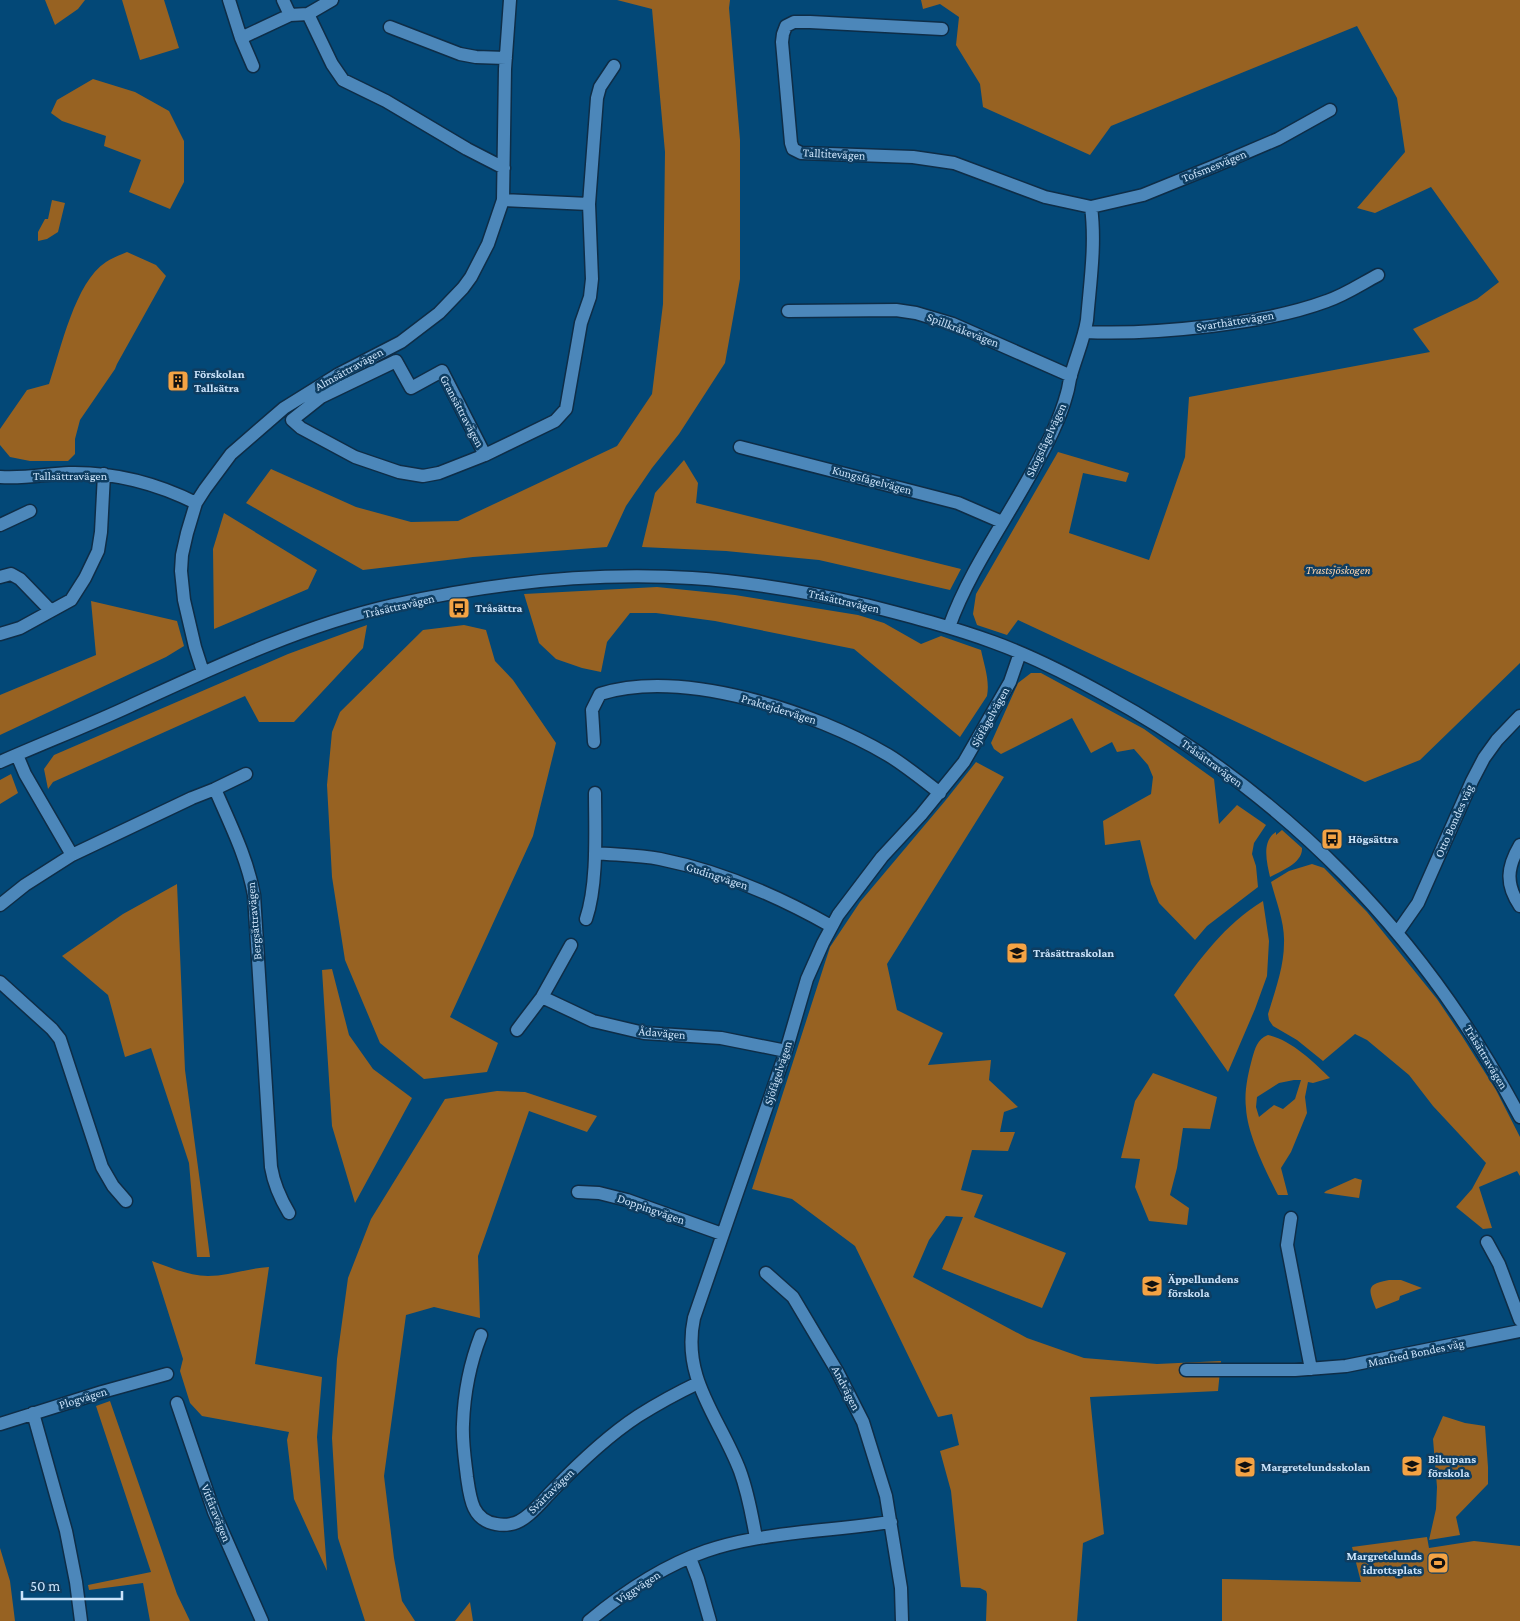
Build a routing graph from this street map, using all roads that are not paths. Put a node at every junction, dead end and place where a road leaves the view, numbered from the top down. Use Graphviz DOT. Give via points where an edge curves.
graph roads {
  1 [pos="229,0"];
  2 [pos="283,0"];
  3 [pos="332,0"];
  4 [pos="510,0"];
  5 [pos="308,14"];
  6 [pos="290,15"];
  7 [pos="390,28"];
  8 [pos="942,29"];
  9 [pos="241,38"];
  10 [pos="506,58"];
  11 [pos="253,66"];
  12 [pos="614,66"];
  13 [pos="1330,110"];
  14 [pos="504,168"];
  15 [pos="503,200"];
  16 [pos="589,204"];
  17 [pos="1091,207"];
  18 [pos="1378,275"];
  19 [pos="788,311"];
  20 [pos="1085,332"];
  21 [pos="1071,376"];
  22 [pos="740,447"];
  23 [pos="485,455"];
  24 [pos="104,474"];
  25 [pos="0,477"];
  26 [pos="196,503"];
  27 [pos="30,511"];
  28 [pos="1002,522"];
  29 [pos="0,525"];
  30 [pos="0,576"];
  31 [pos="51,611"];
  32 [pos="949,627"];
  33 [pos="0,634"];
  34 [pos="1020,653"];
  35 [pos="203,672"];
  36 [pos="1520,716"];
  37 [pos="594,742"];
  38 [pos="16,755"];
  39 [pos="0,762"];
  40 [pos="246,774"];
  41 [pos="215,789"];
  42 [pos="595,793"];
  43 [pos="940,793"];
  44 [pos="1520,845"];
  45 [pos="595,853"];
  46 [pos="72,855"];
  47 [pos="0,905"];
  48 [pos="1520,906"];
  49 [pos="586,919"];
  50 [pos="831,926"];
  51 [pos="1397,933"];
  52 [pos="571,945"];
  53 [pos="0,982"];
  54 [pos="542,997"];
  55 [pos="517,1030"];
  56 [pos="786,1051"];
  57 [pos="1520,1117"];
  58 [pos="578,1192"];
  59 [pos="126,1201"];
  60 [pos="289,1213"];
  61 [pos="1291,1218"];
  62 [pos="722,1234"];
  63 [pos="1487,1242"];
  64 [pos="766,1273"];
  65 [pos="1520,1320"];
  66 [pos="1520,1331"];
  67 [pos="481,1335"];
  68 [pos="1311,1369"];
  69 [pos="1186,1370"];
  70 [pos="167,1374"];
  71 [pos="698,1383"];
  72 [pos="177,1403"];
  73 [pos="33,1413"];
  74 [pos="0,1424"];
  75 [pos="891,1522"];
  76 [pos="756,1538"];
  77 [pos="690,1558"];
  78 [pos="81,1621"];
  79 [pos="262,1621"];
  80 [pos="589,1621"];
  81 [pos="710,1621"];
  82 [pos="902,1621"];
  1 -- 9 [label="street"];
  2 -- 6 [label="street"];
  3 -- 5 [label="street"];
  4 -- 10 [label="street, Almsättravägen"];
  5 -- 6 [label="street"];
  5 -- 14 [label="street" via="343,80 386,100"];
  6 -- 9 [label="street"];
  7 -- 10 [label="street" via="460,54"];
  8 -- 17 [label="street, Talltitevägen" via="810,22 794,22 786,26 782,42 793,149 802,153 913,157 954,164 1045,197"];
  9 -- 11 [label="street"];
  10 -- 14 [label="street, Almsättravägen"];
  12 -- 16 [label="street" via="600,87 597,98"];
  13 -- 17 [label="street, Tofsmesvägen" via="1278,139 1217,165 1143,195"];
  14 -- 15 [label="street, Almsättravägen"];
  15 -- 16 [label="street"];
  15 -- 26 [label="street, Almsättravägen" via="488,244 471,277 439,313 401,342 336,374 284,408 231,454"];
  16 -- 23 [label="street, Gransättravägen" via="590,297 581,323 566,409 555,421"];
  17 -- 20 [label="street, Skogsfågelvägen" via="1093,246"];
  18 -- 20 [label="street, Svarthättevägen" via="1328,301 1270,316 1185,329"];
  19 -- 21 [label="street, Spillkråkevägen" via="916,312 953,324"];
  20 -- 21 [label="street, Skogsfågelvägen"];
  21 -- 28 [label="street, Skogsfågelvägen" via="1061,412 1047,442"];
  22 -- 28 [label="street, Kungsfågelvägen" via="958,503"];
  23 -- 23 [label="street, Gransättravägen" via="440,472 415,475 355,457 292,420 321,397 396,361 411,388 442,371"];
  24 -- 25 [label="street, Tallsättravägen"];
  24 -- 26 [label="street, Tallsättravägen" via="143,481"];
  24 -- 31 [label="street" via="98,551 71,600"];
  26 -- 35 [label="street, Almsättravägen" via="183,547 182,579 184,600"];
  27 -- 29 [label="street"];
  28 -- 32 [label="street, Skogsfågelvägen" via="958,602"];
  30 -- 31 [label="street" via="11,574 20,579"];
  31 -- 33 [label="street" via="20,628"];
  32 -- 34 [label="street, Tråsättravägen"];
  32 -- 35 [label="street, Tråsättravägen" via="820,594 763,585 691,578 576,578 505,585 389,606 277,642"];
  34 -- 43 [label="street, Sjöfågelvägen" via="1010,682 964,762"];
  34 -- 51 [label="street, Tråsättravägen" via="1131,710 1241,783 1323,853"];
  35 -- 38 [label="street, Tråsättravägen"];
  36 -- 51 [label="street, Otto Bondes väg" via="1484,758 1418,903"];
  37 -- 43 [label="street, Praktejdervägen" via="592,710 600,694 630,687 699,690 748,698 838,729 888,755"];
  38 -- 39 [label="street, Tråsättravägen"];
  38 -- 46 [label="street"];
  40 -- 41 [label="street"];
  41 -- 46 [label="street"];
  41 -- 60 [label="street, Bergsättravägen" via="247,863 252,886 271,1167 278,1196"];
  42 -- 45 [label="street"];
  43 -- 50 [label="street, Sjöfågelvägen" via="882,857"];
  44 -- 48 [label="street" via="1509,876"];
  45 -- 49 [label="street"];
  45 -- 50 [label="street, Gudingvägen" via="660,859 711,872 760,891"];
  46 -- 47 [label="street"];
  50 -- 56 [label="street, Sjöfågelvägen" via="808,979"];
  51 -- 57 [label="street, Tråsättravägen" via="1460,1014"];
  52 -- 54 [label="street"];
  53 -- 59 [label="street" via="60,1039 102,1167"];
  54 -- 55 [label="street"];
  54 -- 56 [label="street, Ådavägen" via="593,1020 644,1033 720,1038"];
  56 -- 62 [label="street, Sjöfågelvägen"];
  58 -- 62 [label="street, Doppingvägen" via="609,1195"];
  61 -- 68 [label="street" via="1287,1245"];
  62 -- 71 [label="street, Sjöfågelvägen" via="692,1329 691,1354"];
  63 -- 65 [label="street"];
  64 -- 75 [label="street, Andvägen" via="792,1297 854,1402 886,1496"];
  66 -- 68 [label="street, Manfred Bondes väg" via="1366,1363"];
  67 -- 71 [label="street, Svärtavägen" via="474,1352 463,1426 469,1494 477,1515 492,1523 520,1521 613,1434 638,1416"];
  68 -- 69 [label="street, Manfred Bondes väg"];
  70 -- 73 [label="street, Plogvägen"];
  71 -- 76 [label="street, Sjöfågelvägen" via="739,1470"];
  72 -- 79 [label="street, Vitfåravägen" via="214,1512"];
  73 -- 74 [label="street, Plogvägen"];
  73 -- 78 [label="street" via="66,1531"];
  75 -- 76 [label="street"];
  75 -- 82 [label="street, Andvägen" via="901,1588"];
  76 -- 77 [label="street, Viggvägen"];
  77 -- 80 [label="street, Viggvägen" via="643,1582"];
  77 -- 81 [label="street"];
}
